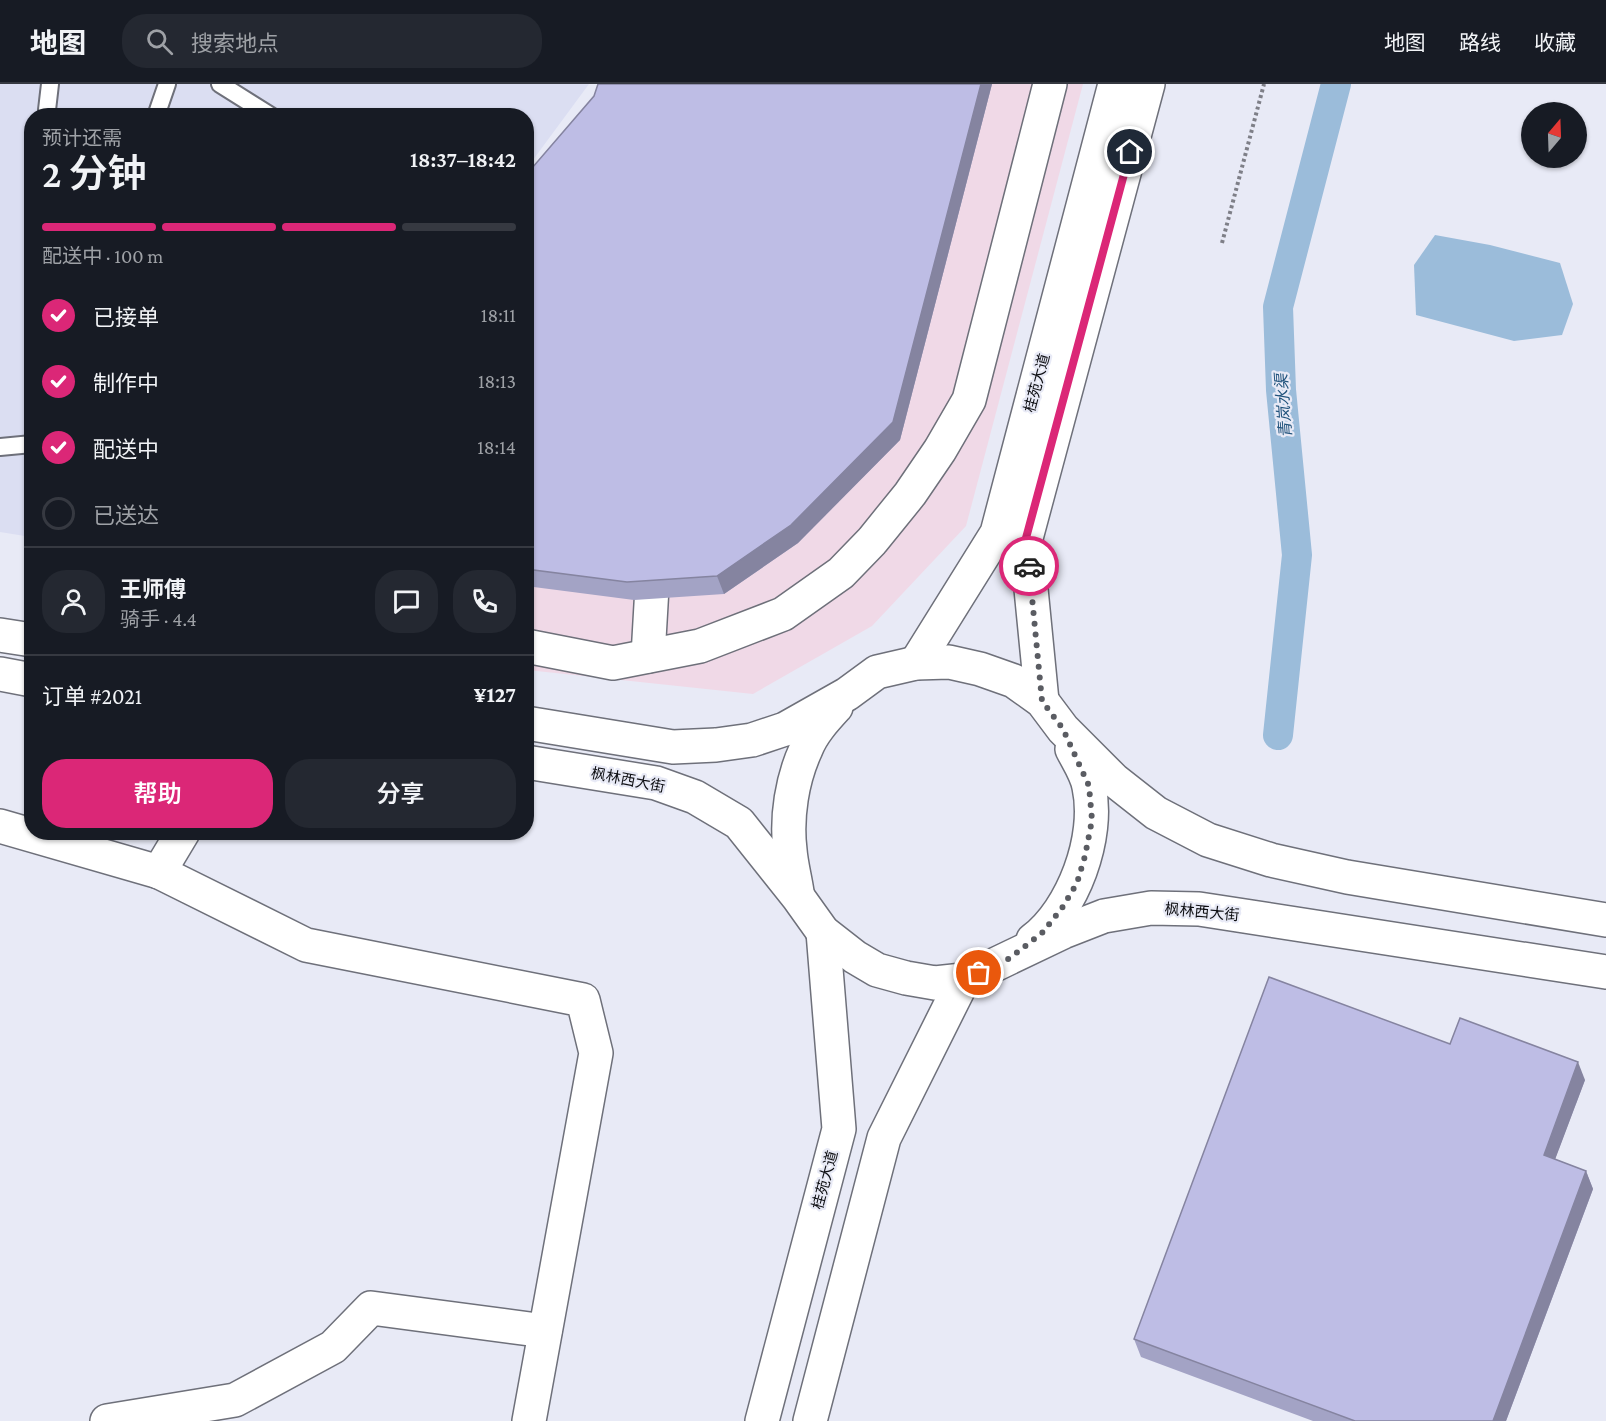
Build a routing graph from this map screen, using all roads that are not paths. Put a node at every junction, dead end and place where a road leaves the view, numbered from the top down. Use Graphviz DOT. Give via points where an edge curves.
graph roads {
  1 [pos="50,84"];
  2 [pos="167,84"];
  3 [pos="220,84"];
  4 [pos="1050,84"];
  5 [pos="1115,84"];
  6 [pos="1148,84"];
  7 [pos="47,108"];
  8 [pos="159,108"];
  9 [pos="258,108"];
  10 [pos="24,445"];
  11 [pos="0,447"];
  12 [pos="650,530"];
  13 [pos="0,635"];
  14 [pos="24,639"];
  15 [pos="534,648"];
  16 [pos="648,656"];
  17 [pos="915,663"];
  18 [pos="0,674"];
  19 [pos="24,678"];
  20 [pos="847,694"];
  21 [pos="1042,701"];
  22 [pos="534,724"];
  23 [pos="1063,729"];
  24 [pos="534,763"];
  25 [pos="0,826"];
  26 [pos="24,833"];
  27 [pos="48,840"];
  28 [pos="178,840"];
  29 [pos="159,872"];
  30 [pos="798,897"];
  31 [pos="1606,920"];
  32 [pos="823,932"];
  33 [pos="1010,958"];
  34 [pos="1606,972"];
  35 [pos="963,980"];
  36 [pos="545,1331"];
  37 [pos="108,1421"];
  38 [pos="529,1421"];
  39 [pos="762,1421"];
  40 [pos="810,1421"];
  1 -- 7 [label="lane"];
  2 -- 8 [label="lane"];
  3 -- 9 [label="lane"];
  4 -- 16 [label="main road" via="969,400 910,494 841,573 783,614 700,646"];
  5 -- 17 [label="main road, 桂苑大道" via="997,533"];
  6 -- 21 [label="main road, 桂苑大道" via="1026,538"];
  10 -- 11 [label="lane"];
  12 -- 16 [label="main road" via="654,541"];
  13 -- 14 [label="main road"];
  15 -- 16 [label="main road" via="613,663"];
  17 -- 20 [label="main road" via="877,672"];
  17 -- 21 [label="main road" via="949,662 980,669 1014,681"];
  18 -- 19 [label="main road"];
  20 -- 22 [label="main road" via="785,729 752,740 716,745 673,747"];
  20 -- 30 [label="main road" via="806,747 796,779 790,811 790,849"];
  21 -- 23 [label="main road"];
  23 -- 31 [label="main road" via="1114,780 1156,813 1208,840 1271,860 1347,877"];
  23 -- 33 [label="main road" via="1089,786 1092,820 1085,856 1077,883 1062,908 1042,933"];
  24 -- 30 [label="main road, 枫林西大街" via="656,783 695,797 739,823"];
  25 -- 26 [label="main road"];
  27 -- 29 [label="main road"];
  28 -- 29 [label="main road"];
  29 -- 36 [label="main road" via="306,945 583,1000 596,1053"];
  30 -- 32 [label="main road, 枫林西大街"];
  32 -- 35 [label="main road, 枫林西大街" via="876,970 935,983"];
  32 -- 39 [label="main road, 桂苑大道" via="838,1129"];
  33 -- 34 [label="main road, 枫林西大街" via="1104,916 1151,908 1199,909"];
  33 -- 35 [label="main road, 枫林西大街"];
  35 -- 40 [label="main road" via="884,1138"];
  36 -- 37 [label="main road" via="371,1308 333,1347 235,1400"];
  36 -- 38 [label="main road"];
}
